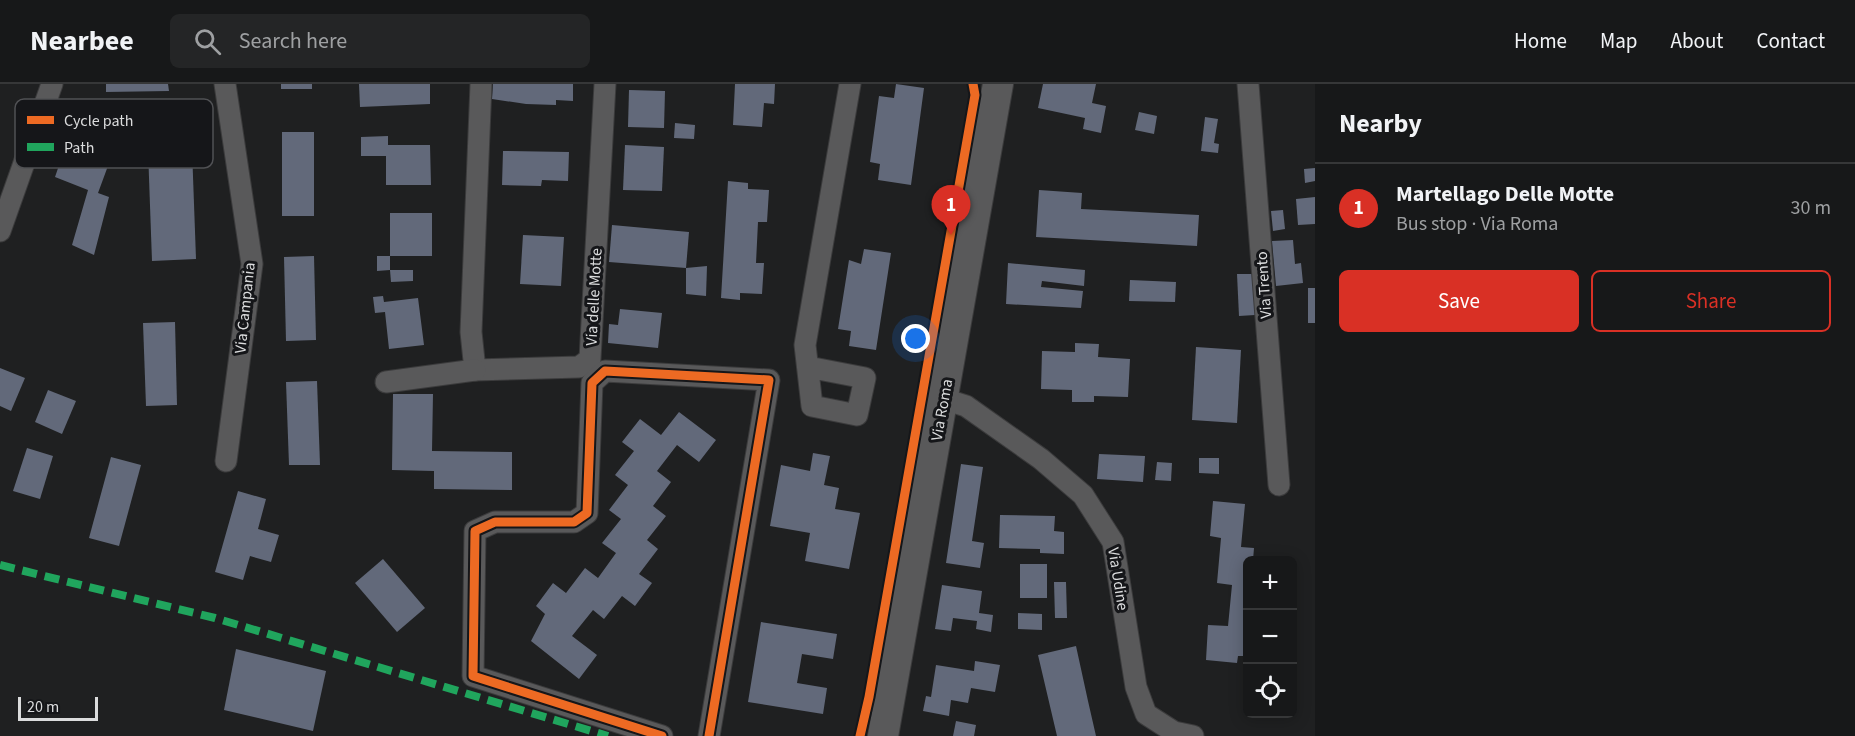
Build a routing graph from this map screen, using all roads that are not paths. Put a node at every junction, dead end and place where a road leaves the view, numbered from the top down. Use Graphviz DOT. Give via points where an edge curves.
graph roads {
  1 [pos="52,84"];
  2 [pos="225,84"];
  3 [pos="481,84"];
  4 [pos="605,84"];
  5 [pos="850,84"];
  6 [pos="998,84"];
  7 [pos="1248,84"];
  8 [pos="47,99"];
  9 [pos="22,168"];
  10 [pos="0,231"];
  11 [pos="808,367"];
  12 [pos="476,370"];
  13 [pos="386,382"];
  14 [pos="944,399"];
  15 [pos="226,461"];
  16 [pos="1279,485"];
  17 [pos="710,726"];
  18 [pos="662,736"];
  19 [pos="694,736"];
  20 [pos="883,736"];
  21 [pos="1193,736"];
  1 -- 8 [label="street"];
  2 -- 15 [label="street, Via Campania" via="252,264"];
  3 -- 12 [label="street" via="471,332"];
  4 -- 12 [label="street, Via delle Motte" via="590,359 579,367"];
  5 -- 11 [label="street" via="805,345"];
  6 -- 14 [label="main road, Via Roma"];
  7 -- 16 [label="street, Via Trento"];
  9 -- 10 [label="street"];
  12 -- 13 [label="street"];
  14 -- 20 [label="main road, Via Roma"];
  14 -- 21 [label="street, Via Udine" via="966,406 1041,459 1083,495 1113,542 1136,687 1146,714 1174,732"];
  17 -- 18 [label="street" via="769,380 605,371 592,383 587,513 574,522 495,522 475,531 473,676"];
  17 -- 19 [label="street"];
}
